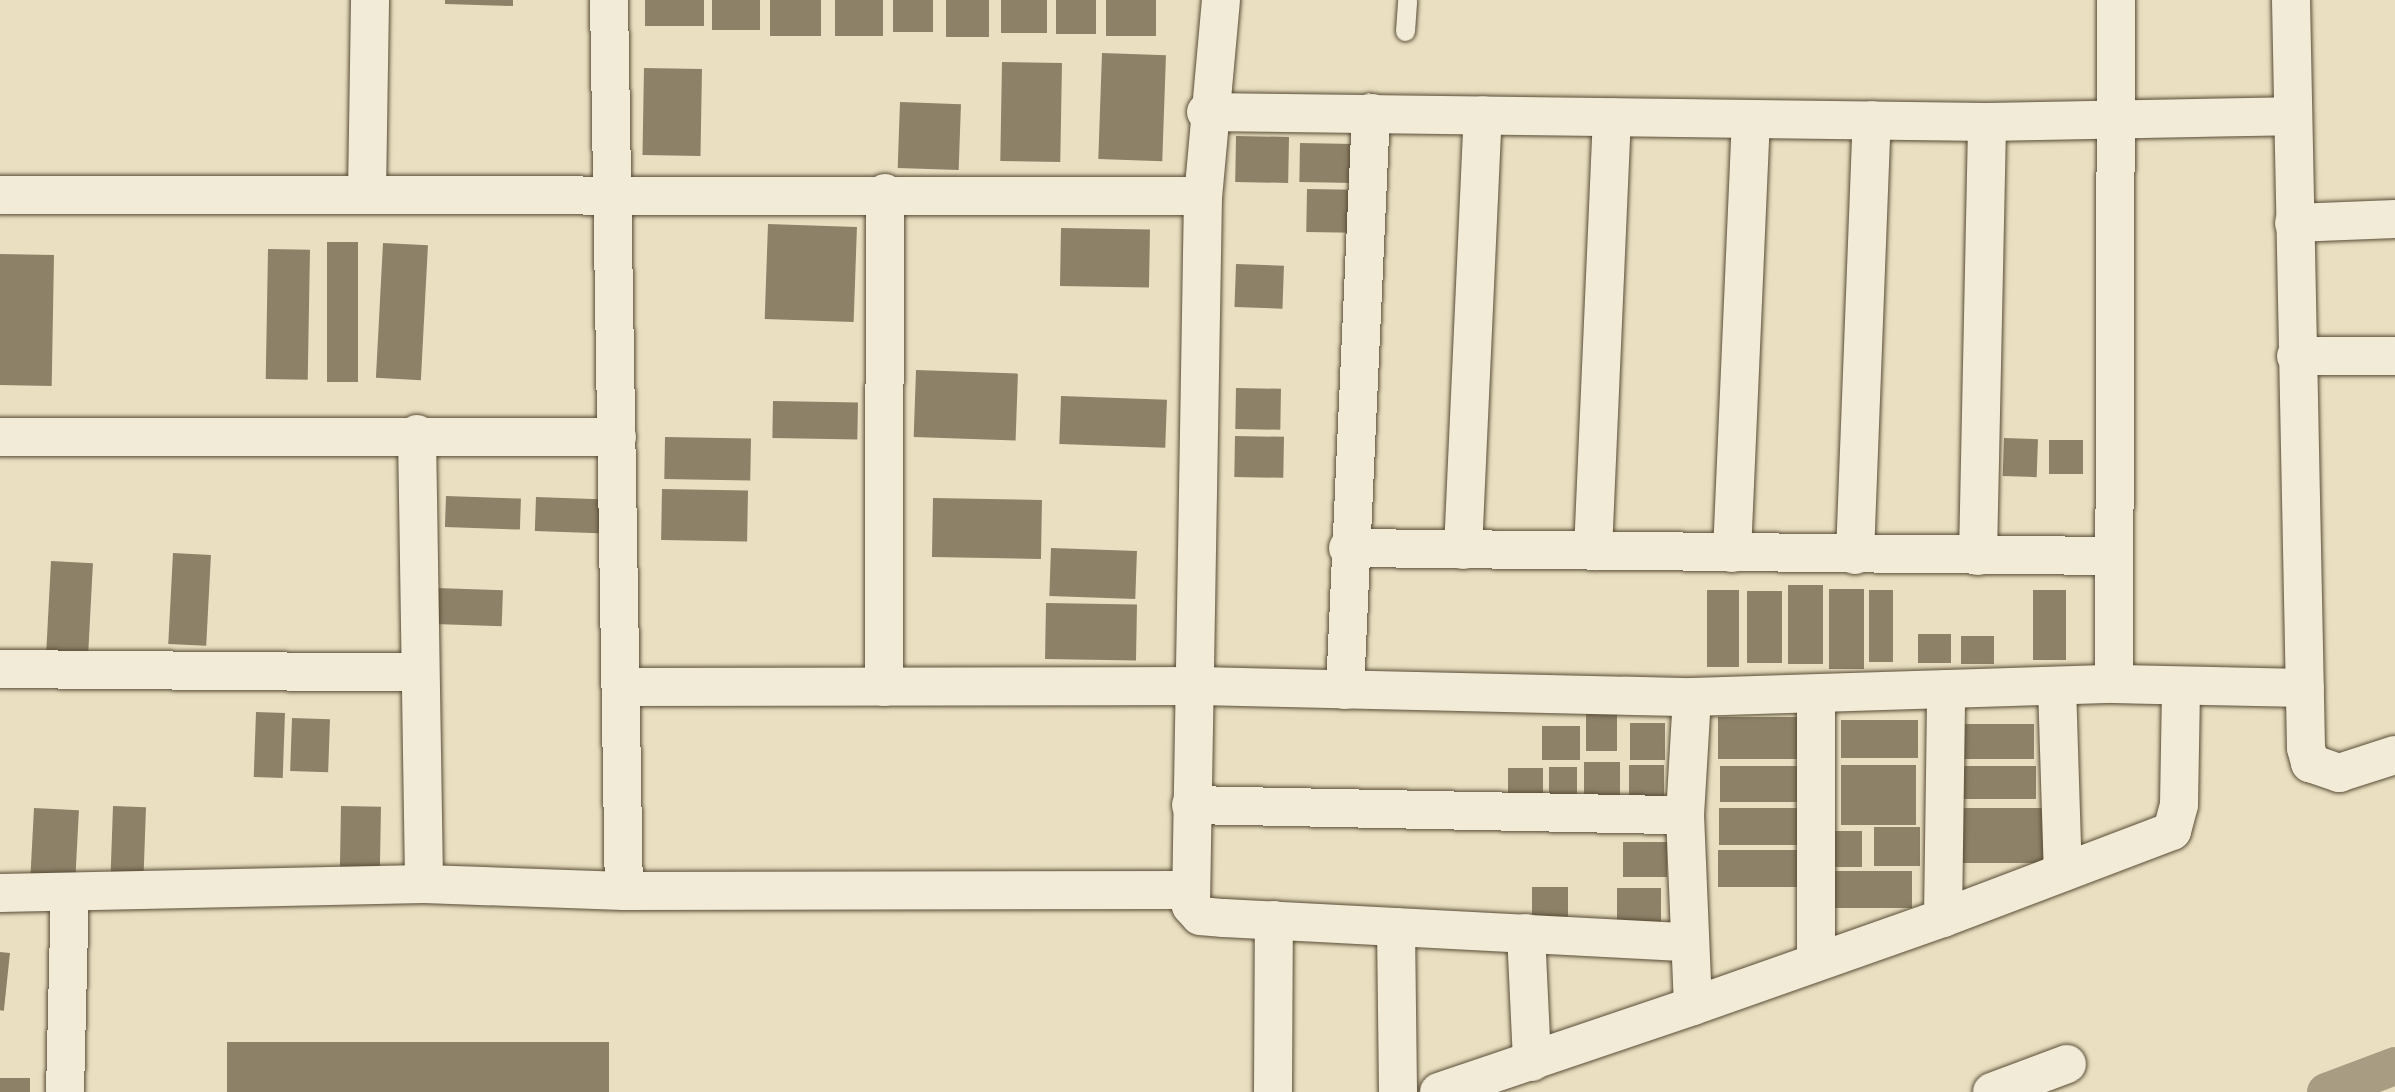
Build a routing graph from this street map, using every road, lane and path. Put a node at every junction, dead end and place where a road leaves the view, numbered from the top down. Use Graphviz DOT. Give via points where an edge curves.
graph roads {
  1 [pos="370,0"];
  2 [pos="609,0"];
  3 [pos="1221,0"];
  4 [pos="1407,0"];
  5 [pos="2116,0"];
  6 [pos="2291,0"];
  7 [pos="1405,31"];
  8 [pos="1206,111"];
  9 [pos="1371,113"];
  10 [pos="1483,115"];
  11 [pos="2291,116"];
  12 [pos="1612,117"];
  13 [pos="1751,119"];
  14 [pos="1872,120"];
  15 [pos="2114,121"];
  16 [pos="1986,122"];
  17 [pos="613,191"];
  18 [pos="367,193"];
  19 [pos="886,194"];
  20 [pos="0,195"];
  21 [pos="1203,196"];
  22 [pos="2395,219"];
  23 [pos="2294,223"];
  24 [pos="2296,356"];
  25 [pos="2395,356"];
  26 [pos="417,434"];
  27 [pos="0,437"];
  28 [pos="617,437"];
  29 [pos="1348,548"];
  30 [pos="1463,550"];
  31 [pos="1593,551"];
  32 [pos="1732,553"];
  33 [pos="1855,555"];
  34 [pos="1978,556"];
  35 [pos="2111,556"];
  36 [pos="0,669"];
  37 [pos="417,673"];
  38 [pos="2114,684"];
  39 [pos="1198,686"];
  40 [pos="2057,686"];
  41 [pos="2180,686"];
  42 [pos="622,687"];
  43 [pos="884,687"];
  44 [pos="2305,688"];
  45 [pos="1345,690"];
  46 [pos="1946,690"];
  47 [pos="1816,696"];
  48 [pos="1692,697"];
  49 [pos="2395,755"];
  50 [pos="1191,805"];
  51 [pos="1685,814"];
  52 [pos="2063,872"];
  53 [pos="424,884"];
  54 [pos="1190,890"];
  55 [pos="624,891"];
  56 [pos="0,893"];
  57 [pos="71,893"];
  58 [pos="1943,918"];
  59 [pos="1273,920"];
  60 [pos="1396,927"];
  61 [pos="1527,933"];
  62 [pos="1686,942"];
  63 [pos="1816,959"];
  64 [pos="1693,1006"];
  65 [pos="1532,1062"];
  66 [pos="2067,1064"];
  67 [pos="65,1092"];
  68 [pos="1273,1092"];
  69 [pos="1398,1092"];
  70 [pos="1439,1092"];
  71 [pos="1992,1092"];
  1 -- 18 [label="street"];
  2 -- 17 [label="street"];
  3 -- 8 [label="street"];
  4 -- 7 [label="lane"];
  5 -- 15 [label="street"];
  6 -- 11 [label="street"];
  8 -- 9 [label="street"];
  8 -- 21 [label="street"];
  9 -- 10 [label="street"];
  9 -- 29 [label="street"];
  10 -- 12 [label="street"];
  10 -- 30 [label="street"];
  11 -- 15 [label="street"];
  11 -- 23 [label="street"];
  12 -- 13 [label="street"];
  12 -- 31 [label="street"];
  13 -- 14 [label="street"];
  13 -- 32 [label="street"];
  14 -- 16 [label="street"];
  14 -- 33 [label="street"];
  15 -- 16 [label="street"];
  15 -- 35 [label="street"];
  16 -- 34 [label="street"];
  17 -- 18 [label="street"];
  17 -- 19 [label="street"];
  17 -- 28 [label="street"];
  18 -- 20 [label="street"];
  19 -- 21 [label="street"];
  19 -- 43 [label="street"];
  21 -- 39 [label="street"];
  22 -- 23 [label="street"];
  23 -- 24 [label="street"];
  24 -- 25 [label="street"];
  24 -- 44 [label="street"];
  26 -- 27 [label="street"];
  26 -- 28 [label="street"];
  26 -- 37 [label="street"];
  28 -- 42 [label="street"];
  29 -- 30 [label="street"];
  29 -- 45 [label="street"];
  30 -- 31 [label="street"];
  31 -- 32 [label="street"];
  32 -- 33 [label="street"];
  33 -- 34 [label="street"];
  34 -- 35 [label="street"];
  35 -- 38 [label="street"];
  36 -- 37 [label="street"];
  37 -- 53 [label="street"];
  38 -- 40 [label="street"];
  38 -- 41 [label="street"];
  39 -- 43 [label="street"];
  39 -- 45 [label="street"];
  39 -- 50 [label="street"];
  40 -- 46 [label="street"];
  40 -- 52 [label="street"];
  41 -- 44 [label="street"];
  41 -- 52 [label="street" via="2179,805 2172,831"];
  42 -- 43 [label="street"];
  42 -- 55 [label="street"];
  44 -- 49 [label="street" via="2310,763 2339,773"];
  45 -- 48 [label="street"];
  46 -- 47 [label="street"];
  46 -- 58 [label="street"];
  47 -- 48 [label="street"];
  47 -- 63 [label="street"];
  48 -- 51 [label="street"];
  50 -- 51 [label="street"];
  50 -- 54 [label="street"];
  51 -- 62 [label="street"];
  52 -- 58 [label="street"];
  53 -- 55 [label="street"];
  53 -- 57 [label="street"];
  54 -- 55 [label="street"];
  54 -- 59 [label="street" via="1200,916"];
  56 -- 57 [label="street"];
  57 -- 67 [label="street"];
  58 -- 63 [label="street"];
  59 -- 60 [label="street"];
  59 -- 68 [label="street"];
  60 -- 61 [label="street"];
  60 -- 69 [label="street"];
  61 -- 62 [label="street"];
  61 -- 65 [label="street"];
  62 -- 64 [label="street"];
  63 -- 64 [label="street"];
  64 -- 65 [label="street"];
  65 -- 70 [label="street"];
  66 -- 71 [label="street"];
}
